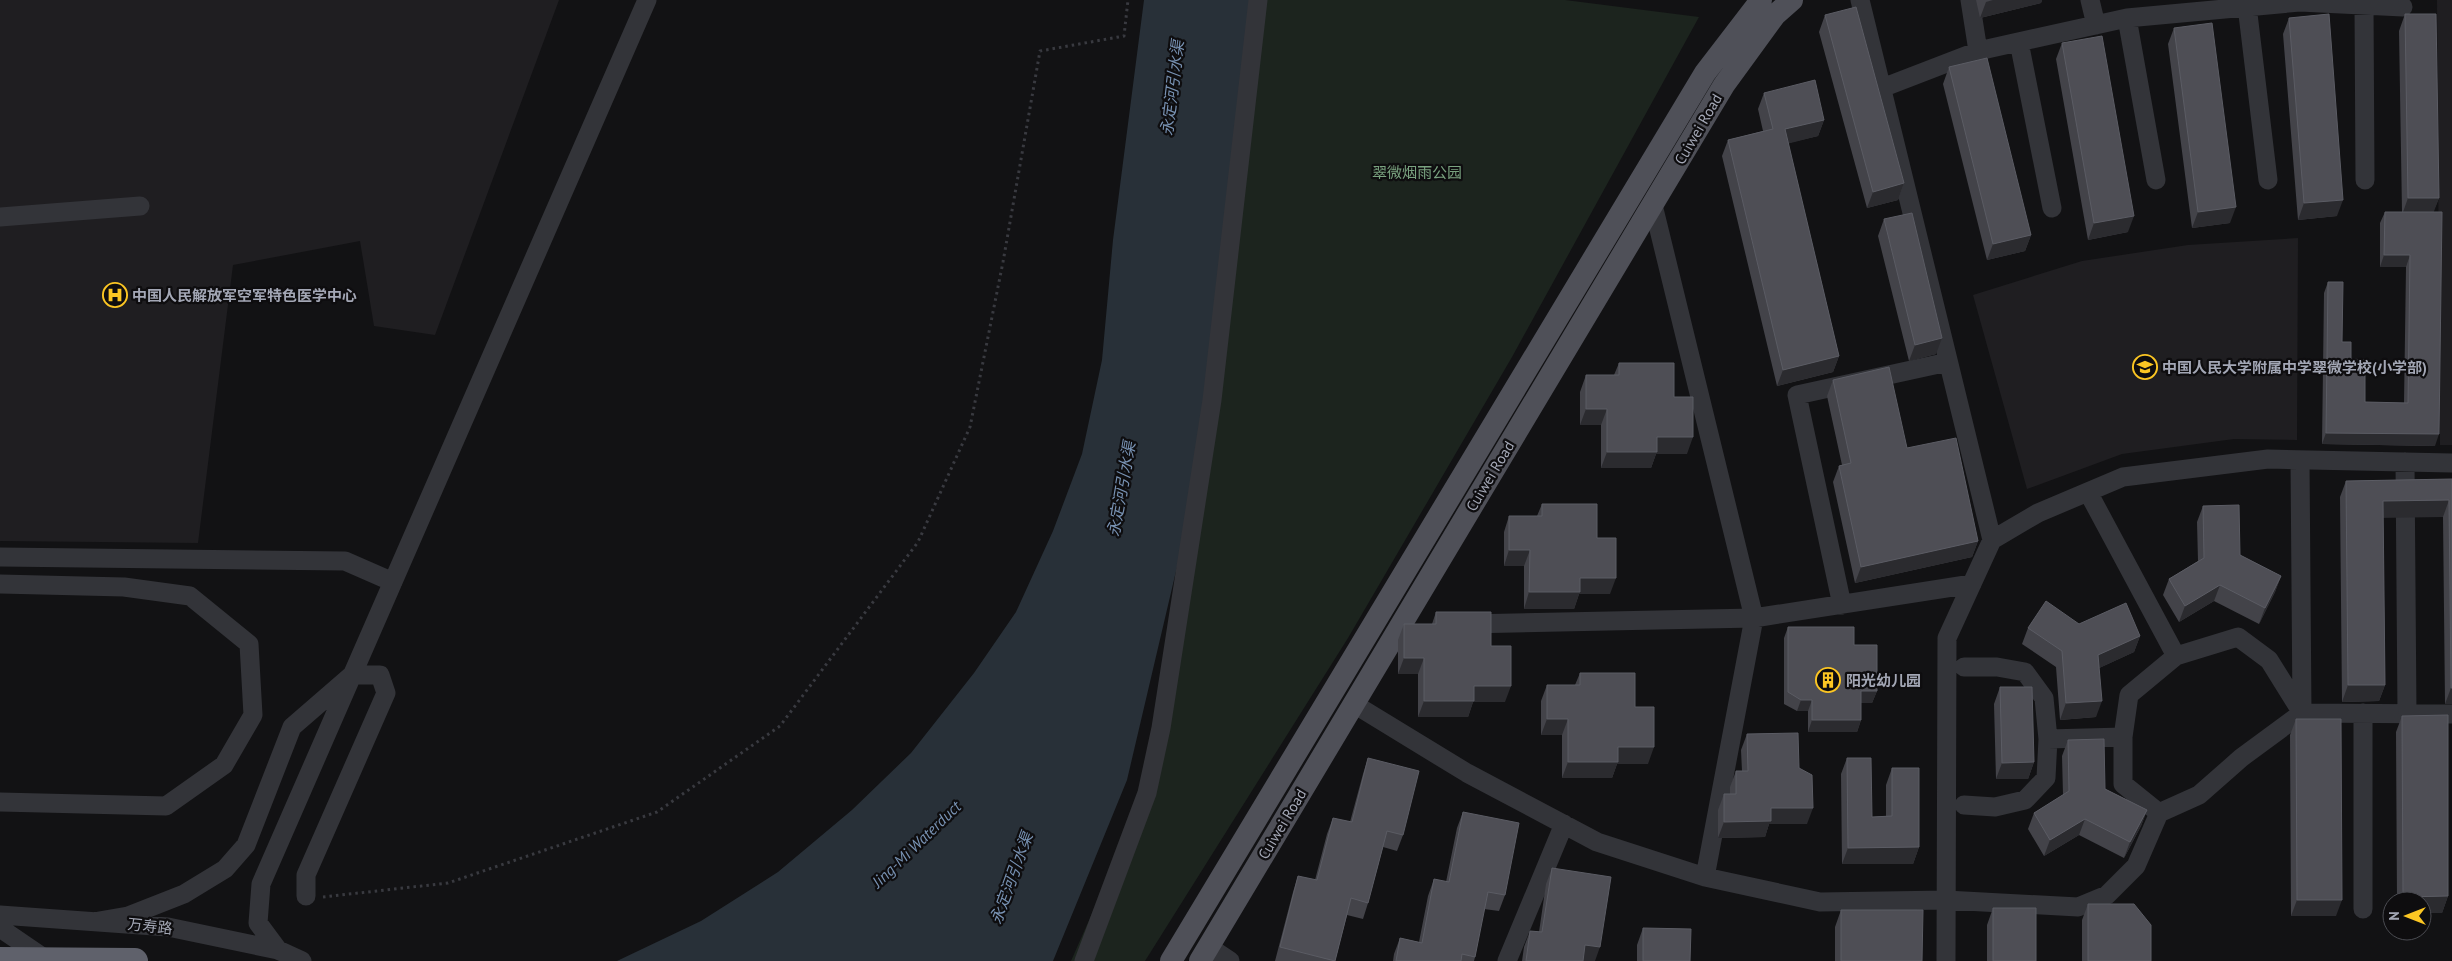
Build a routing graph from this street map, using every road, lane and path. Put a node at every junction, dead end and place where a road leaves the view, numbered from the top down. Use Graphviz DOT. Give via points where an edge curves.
graph roads {
  1 [pos="647,0"];
  2 [pos="1128,0"];
  3 [pos="1258,0"];
  4 [pos="1761,0"];
  5 [pos="1792,0"];
  6 [pos="1860,0"];
  7 [pos="1970,0"];
  8 [pos="2090,0"];
  9 [pos="2300,1"];
  10 [pos="2226,4"];
  11 [pos="2364,5"];
  12 [pos="2247,6"];
  13 [pos="2403,7"];
  14 [pos="2127,18"];
  15 [pos="2096,26"];
  16 [pos="2019,42"];
  17 [pos="1978,51"];
  18 [pos="1882,88"];
  19 [pos="2156,180"];
  20 [pos="2268,180"];
  21 [pos="2365,180"];
  22 [pos="1653,205"];
  23 [pos="140,206"];
  24 [pos="2052,208"];
  25 [pos="0,217"];
  26 [pos="1948,362"];
  27 [pos="2300,460"];
  28 [pos="2405,462"];
  29 [pos="2452,462"];
  30 [pos="2088,492"];
  31 [pos="1992,540"];
  32 [pos="0,557"];
  33 [pos="393,582"];
  34 [pos="0,584"];
  35 [pos="1972,584"];
  36 [pos="1842,605"];
  37 [pos="1754,618"];
  38 [pos="1450,624"];
  39 [pos="2176,656"];
  40 [pos="1964,667"];
  41 [pos="352,675"];
  42 [pos="1354,704"];
  43 [pos="2302,713"];
  44 [pos="2363,713"];
  45 [pos="2407,714"];
  46 [pos="2452,714"];
  47 [pos="2123,737"];
  48 [pos="2048,738"];
  49 [pos="0,802"];
  50 [pos="1964,805"];
  51 [pos="2160,813"];
  52 [pos="1564,824"];
  53 [pos="1705,877"];
  54 [pos="306,896"];
  55 [pos="1946,900"];
  56 [pos="2363,909"];
  57 [pos="0,915"];
  58 [pos="99,921"];
  59 [pos="0,928"];
  60 [pos="0,942"];
  61 [pos="278,950"];
  62 [pos="1205,954"];
  63 [pos="299,959"];
  64 [pos="0,960"];
  65 [pos="47,960"];
  66 [pos="136,961"];
  67 [pos="1084,961"];
  68 [pos="1171,961"];
  69 [pos="1230,961"];
  70 [pos="1507,961"];
  71 [pos="1946,961"];
  1 -- 33 [label="street"];
  2 -- 54 [label="path" via="1124,36 1040,50 970,427 918,542 780,726 657,812 448,883 316,898"];
  3 -- 67 [label="street" via="1212,400 1161,728 1148,793"];
  4 -- 68 [label="main road, Cuiwei Road" via="1705,73"];
  5 -- 22 [label="main road, Cuiwei Road" via="1775,15 1724,85"];
  6 -- 18 [label="street"];
  7 -- 17 [label="street"];
  8 -- 15 [label="street"];
  9 -- 11 [label="street"];
  9 -- 12 [label="street"];
  10 -- 12 [label="street"];
  10 -- 14 [label="street"];
  11 -- 13 [label="street"];
  11 -- 21 [label="street"];
  12 -- 20 [label="street"];
  14 -- 15 [label="street"];
  14 -- 19 [label="street"];
  15 -- 16 [label="street"];
  16 -- 17 [label="street"];
  16 -- 24 [label="street"];
  17 -- 18 [label="street"];
  18 -- 26 [label="street"];
  22 -- 37 [label="street"];
  22 -- 42 [label="main road, Cuiwei Road" via="1411,625"];
  23 -- 25 [label="street"];
  26 -- 31 [label="street"];
  26 -- 36 [label="street" via="1797,394"];
  27 -- 28 [label="street"];
  27 -- 30 [label="street" via="2268,459 2123,477"];
  27 -- 43 [label="street"];
  28 -- 29 [label="street"];
  28 -- 45 [label="street"];
  30 -- 31 [label="street" via="2038,513"];
  30 -- 39 [label="street"];
  31 -- 35 [label="street"];
  32 -- 33 [label="street" via="345,561"];
  33 -- 41 [label="street"];
  34 -- 49 [label="street" via="124,587 190,596 249,644 253,715 224,765 166,806"];
  35 -- 36 [label="street"];
  35 -- 55 [label="street" via="1947,638"];
  36 -- 37 [label="street"];
  37 -- 38 [label="street"];
  37 -- 53 [label="street"];
  39 -- 43 [label="street" via="2238,637 2269,660"];
  39 -- 47 [label="street" via="2128,695"];
  40 -- 48 [label="street" via="1997,667 2025,672 2044,698"];
  41 -- 54 [label="street" via="380,675 386,692 306,875"];
  41 -- 58 [label="street" via="292,728 246,845 224,869 184,894 128,916"];
  41 -- 61 [label="street" via="261,884 258,923"];
  42 -- 52 [label="street" via="1467,773"];
  42 -- 62 [label="main road, Cuiwei Road"];
  43 -- 44 [label="street"];
  43 -- 51 [label="street" via="2198,795"];
  44 -- 45 [label="street"];
  44 -- 56 [label="street"];
  45 -- 46 [label="street"];
  47 -- 48 [label="street"];
  47 -- 51 [label="street" via="2123,784"];
  48 -- 50 [label="street" via="2046,778 2025,800 1995,807"];
  51 -- 55 [label="street" via="2136,866 2107,895 2078,907"];
  52 -- 53 [label="street" via="1597,842"];
  52 -- 70 [label="street"];
  53 -- 55 [label="street" via="1820,902"];
  55 -- 71 [label="street"];
  57 -- 58 [label="street, 万寿路"];
  58 -- 61 [label="street, 万寿路" via="168,926"];
  59 -- 65 [label="street"];
  60 -- 65 [label="highway"];
  61 -- 63 [label="street, 万寿路"];
  62 -- 69 [label="street"];
  64 -- 65 [label="highway"];
  65 -- 66 [label="highway"];
}
